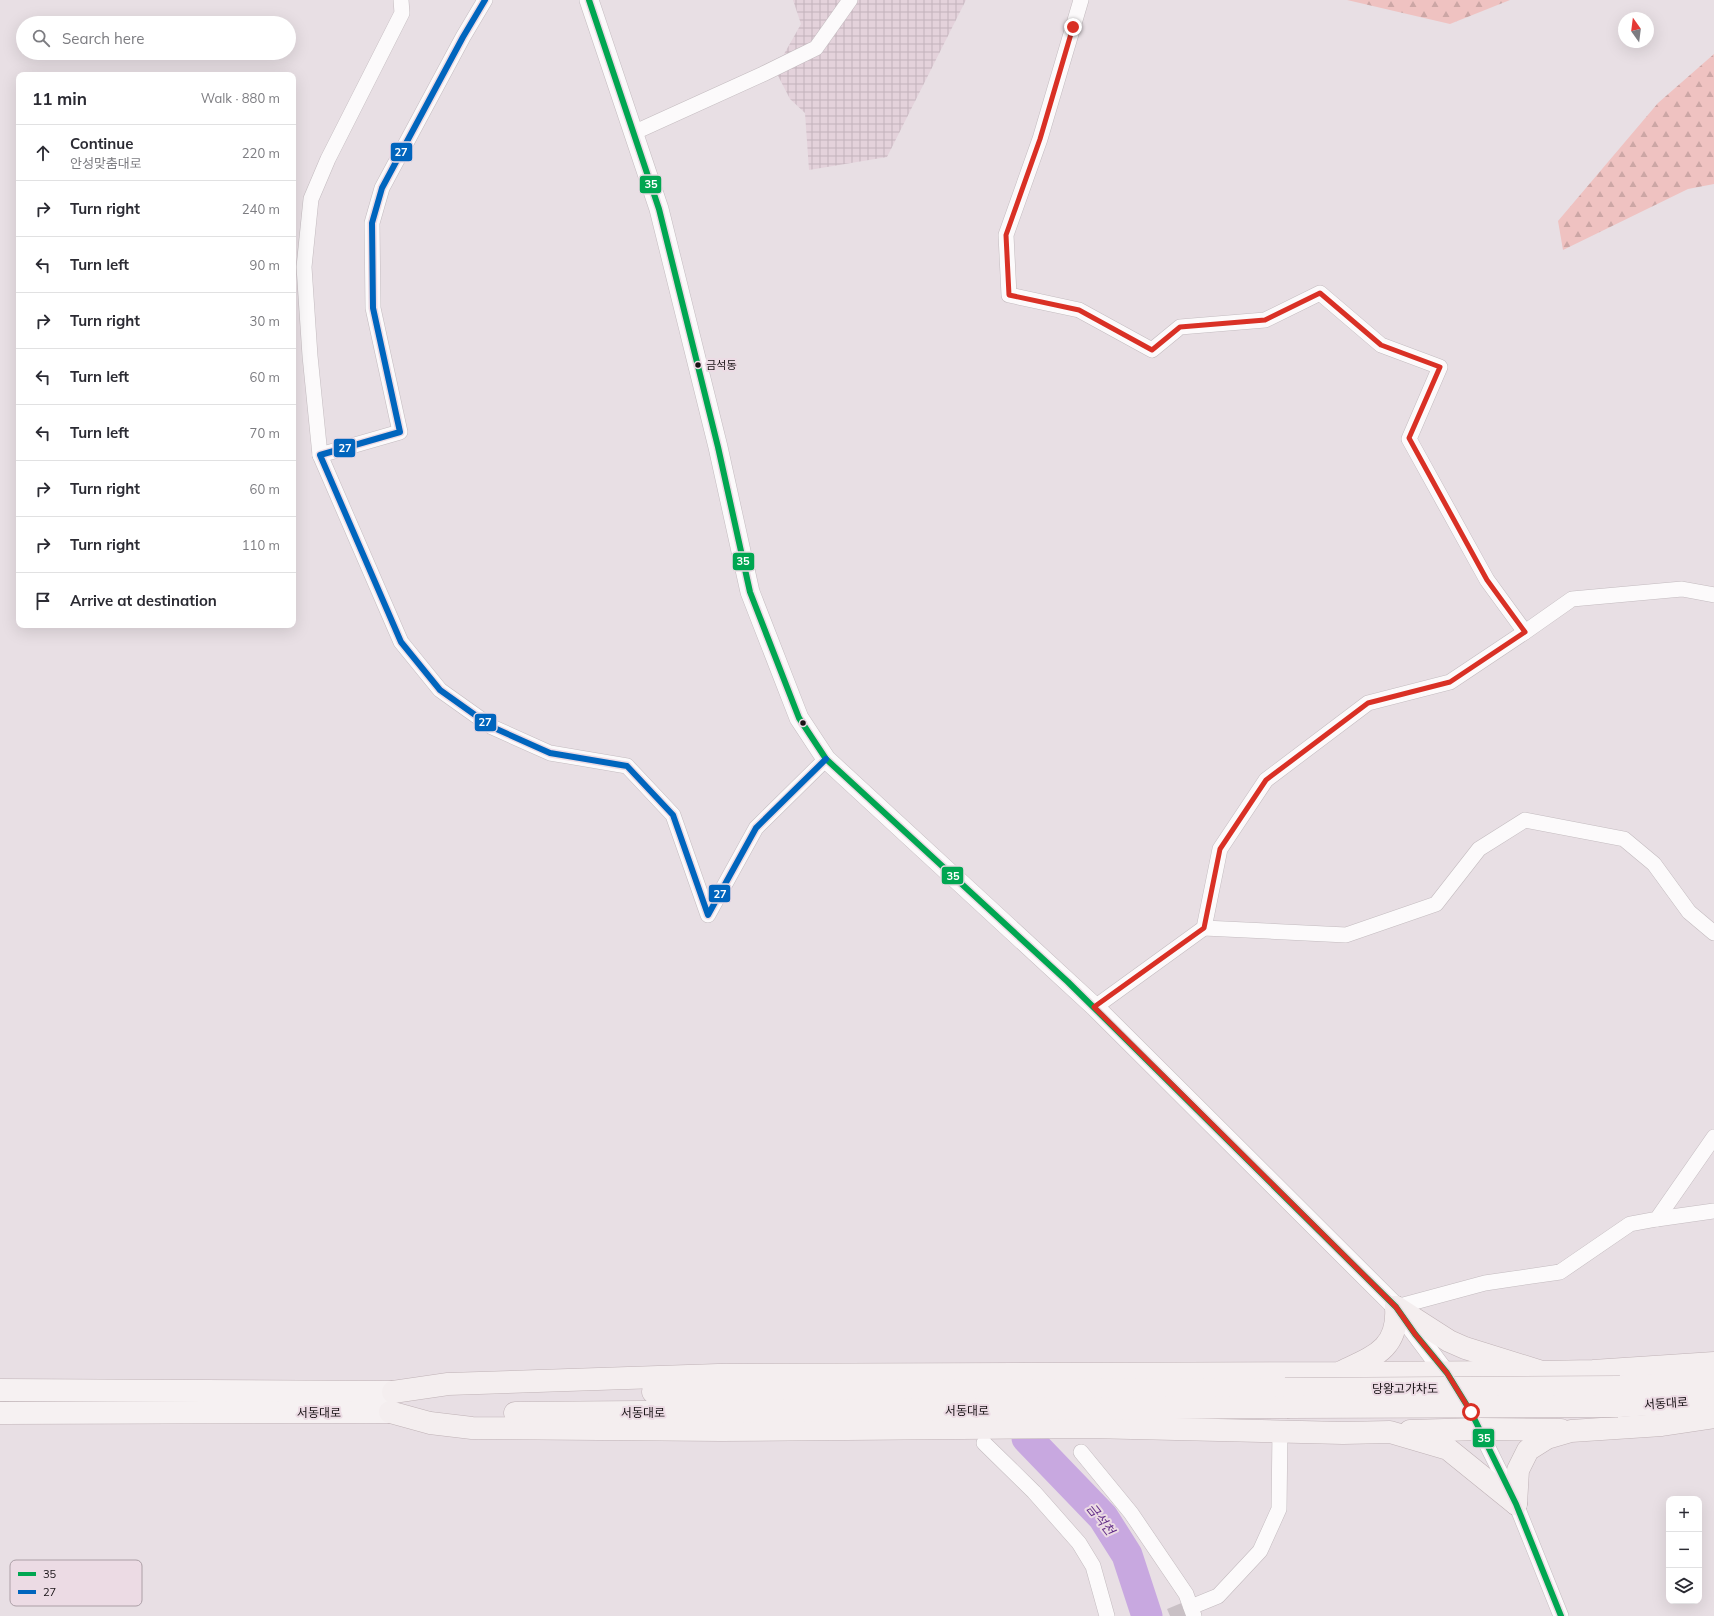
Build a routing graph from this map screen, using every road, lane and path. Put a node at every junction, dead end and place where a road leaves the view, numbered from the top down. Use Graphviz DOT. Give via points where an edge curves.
graph roads {
  1 [pos="401,0"];
  2 [pos="485,0"];
  3 [pos="589,0"];
  4 [pos="850,0"];
  5 [pos="1081,0"];
  6 [pos="633,133"];
  7 [pos="320,455"];
  8 [pos="1714,595"];
  9 [pos="1525,632"];
  10 [pos="826,759"];
  11 [pos="1204,928"];
  12 [pos="1714,932"];
  13 [pos="1094,1007"];
  14 [pos="1714,1137"];
  15 [pos="1714,1211"];
  16 [pos="1657,1219"];
  17 [pos="1396,1307"];
  18 [pos="1714,1363"];
  19 [pos="1542,1372"];
  20 [pos="1339,1373"];
  21 [pos="1447,1373"];
  22 [pos="1714,1380"];
  23 [pos="0,1390"];
  24 [pos="1619,1396"];
  25 [pos="1286,1398"];
  26 [pos="1714,1398"];
  27 [pos="392,1402"];
  28 [pos="0,1413"];
  29 [pos="1714,1417"];
  30 [pos="1475,1420"];
  31 [pos="1280,1431"];
  32 [pos="1571,1431"];
  33 [pos="1390,1432"];
  34 [pos="984,1444"];
  35 [pos="1081,1452"];
  36 [pos="1516,1504"];
  37 [pos="1192,1612"];
  38 [pos="1107,1616"];
  39 [pos="1561,1616"];
  1 -- 7 [label="street" via="402,13 328,159 311,199 304,267"];
  2 -- 7 [label="street" via="382,188 372,223 373,308 400,432"];
  3 -- 6 [label="street"];
  4 -- 6 [label="street" via="816,48"];
  5 -- 9 [label="street" via="1040,139 1006,235 1009,295 1079,310 1152,350 1180,327 1265,320 1320,293 1381,345 1440,367 1409,438 1487,580"];
  6 -- 10 [label="street" via="659,210 718,447 750,592 799,718"];
  7 -- 10 [label="street" via="402,642 440,690 492,727 550,753 627,766 673,814 708,915 756,828"];
  8 -- 9 [label="street" via="1682,589 1572,599"];
  9 -- 11 [label="street" via="1450,682 1368,703 1266,780 1220,849"];
  10 -- 13 [label="street"];
  11 -- 12 [label="street" via="1346,935 1436,904 1479,849 1524,820 1624,839 1654,864 1689,912"];
  11 -- 13 [label="street"];
  13 -- 17 [label="street"];
  14 -- 16 [label="street"];
  15 -- 16 [label="street"];
  16 -- 17 [label="street" via="1630,1224 1560,1272 1485,1283"];
  17 -- 19 [label="highway" via="1449,1341"];
  17 -- 20 [label="highway" via="1397,1321 1386,1348"];
  17 -- 21 [label="street"];
  18 -- 19 [label="highway"];
  19 -- 21 [label="highway"];
  20 -- 21 [label="highway"];
  20 -- 27 [label="highway" via="718,1375 448,1384"];
  21 -- 30 [label="street"];
  22 -- 24 [label="highway, 서동대로" via="1676,1384"];
  23 -- 27 [label="main road, 서동대로"];
  24 -- 25 [label="highway, 당왕고가차도, bridge"];
  24 -- 26 [label="highway, 서동대로" via="1673,1403"];
  25 -- 27 [label="highway, 서동대로" via="586,1413"];
  27 -- 28 [label="main road, 서동대로"];
  27 -- 31 [label="highway" via="430,1423 472,1428 728,1430 1089,1427"];
  29 -- 32 [label="highway" via="1662,1425"];
  30 -- 32 [label="highway"];
  30 -- 33 [label="highway"];
  30 -- 36 [label="street"];
  31 -- 33 [label="highway"];
  31 -- 37 [label="street" via="1279,1509 1260,1550 1218,1596"];
  32 -- 36 [label="highway" via="1547,1438 1528,1450 1518,1470"];
  33 -- 36 [label="highway" via="1448,1449"];
  34 -- 38 [label="street" via="1034,1492 1079,1543 1092,1566"];
  35 -- 37 [label="street" via="1131,1513 1186,1594"];
  36 -- 39 [label="street"];
}
